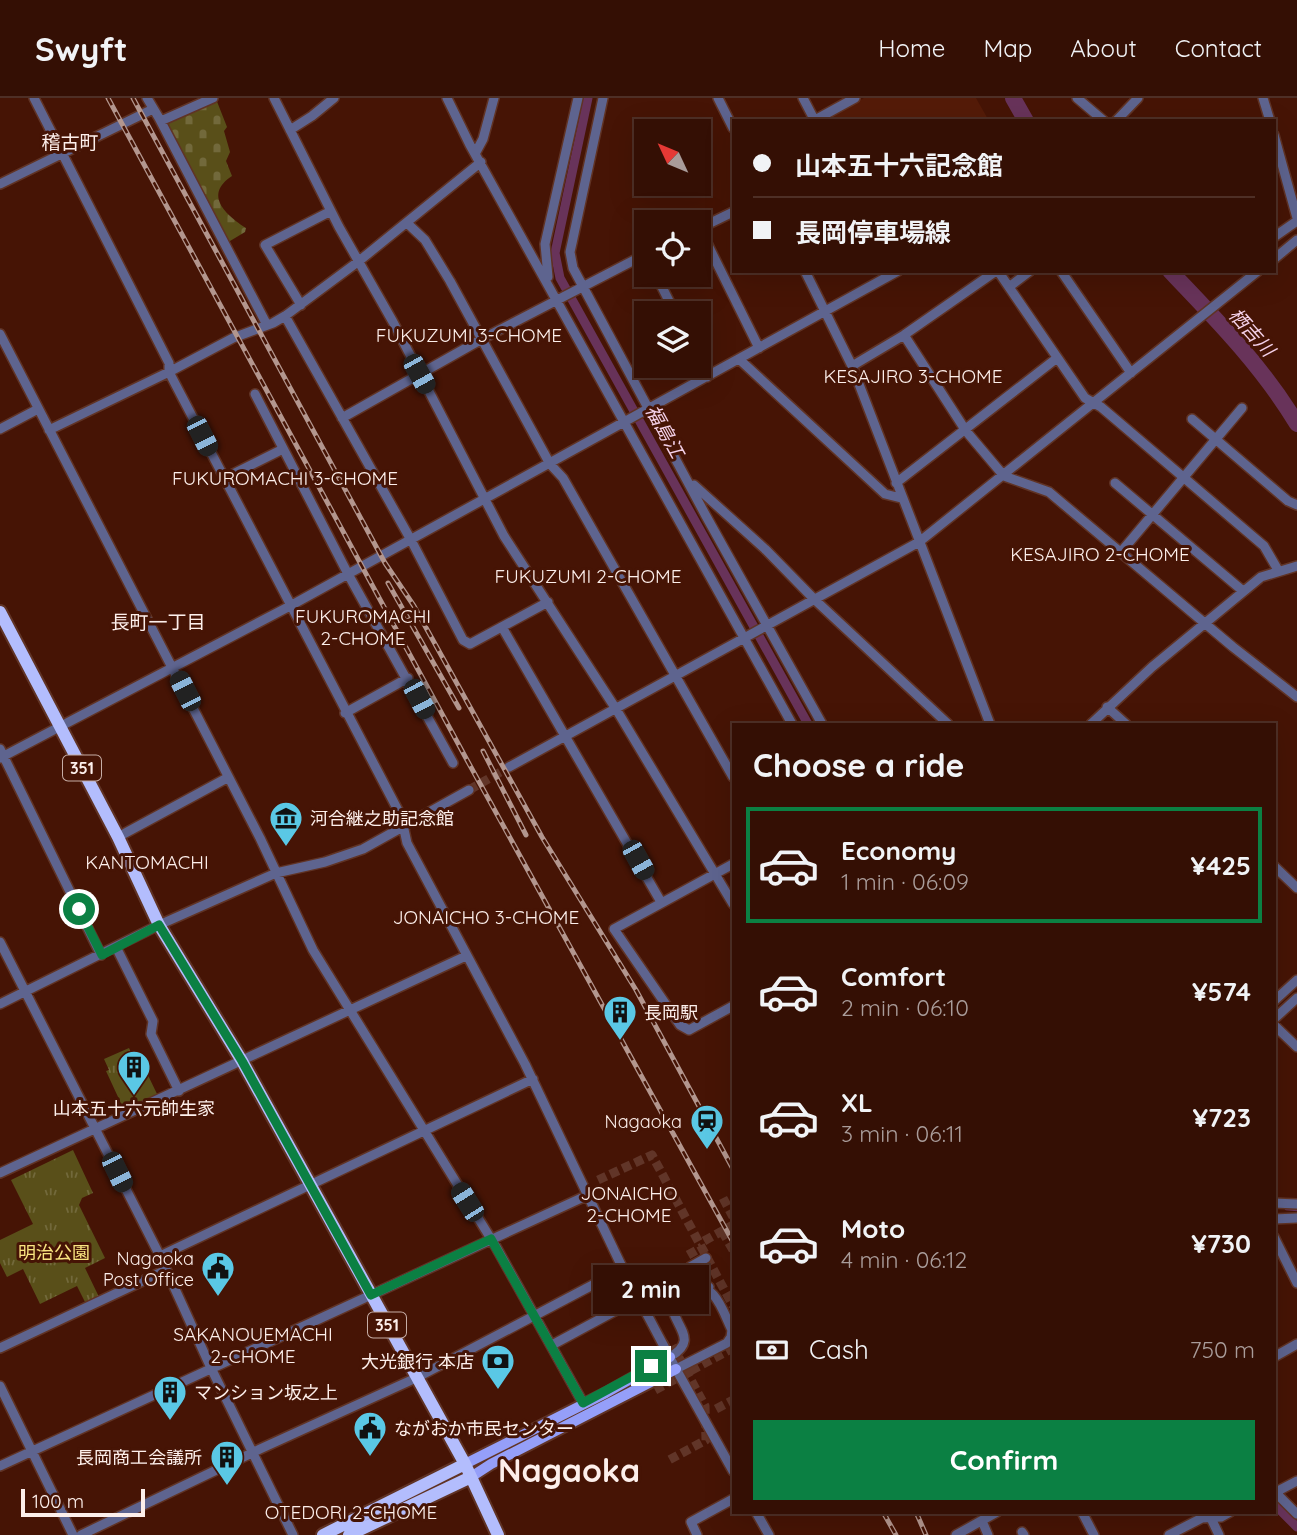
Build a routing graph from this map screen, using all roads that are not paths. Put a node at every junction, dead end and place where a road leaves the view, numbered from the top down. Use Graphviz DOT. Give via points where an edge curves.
graph roads {
  1 [pos="34,98"];
  2 [pos="147,98"];
  3 [pos="213,98"];
  4 [pos="274,98"];
  5 [pos="334,98"];
  6 [pos="447,98"];
  7 [pos="494,98"];
  8 [pos="578,98"];
  9 [pos="603,98"];
  10 [pos="718,98"];
  11 [pos="803,98"];
  12 [pos="855,98"];
  13 [pos="1077,98"];
  14 [pos="1138,98"];
  15 [pos="1264,98"];
  16 [pos="153,109"];
  17 [pos="159,118"];
  18 [pos="814,119"];
  19 [pos="818,119"];
  20 [pos="1102,119"];
  21 [pos="1118,119"];
  22 [pos="1269,119"];
  23 [pos="732,126"];
  24 [pos="289,130"];
  25 [pos="1276,142"];
  26 [pos="61,152"];
  27 [pos="476,152"];
  28 [pos="481,162"];
  29 [pos="0,184"];
  30 [pos="331,211"];
  31 [pos="732,212"];
  32 [pos="1297,220"];
  33 [pos="407,223"];
  34 [pos="711,223"];
  35 [pos="1276,236"];
  36 [pos="1297,240"];
  37 [pos="711,253"];
  38 [pos="1276,257"];
  39 [pos="634,260"];
  40 [pos="359,261"];
  41 [pos="806,273"];
  42 [pos="994,273"];
  43 [pos="999,273"];
  44 [pos="1027,273"];
  45 [pos="1062,273"];
  46 [pos="1256,273"];
  47 [pos="883,275"];
  48 [pos="1009,286"];
  49 [pos="579,288"];
  50 [pos="551,289"];
  51 [pos="559,298"];
  52 [pos="302,305"];
  53 [pos="825,312"];
  54 [pos="285,316"];
  55 [pos="267,325"];
  56 [pos="0,334"];
  57 [pos="904,335"];
  58 [pos="482,340"];
  59 [pos="759,348"];
  60 [pos="1057,358"];
  61 [pos="739,359"];
  62 [pos="852,366"];
  63 [pos="169,372"];
  64 [pos="1131,373"];
  65 [pos="419,374"];
  66 [pos="711,375"];
  67 [pos="705,378"];
  68 [pos="255,394"];
  69 [pos="1094,403"];
  70 [pos="1242,408"];
  71 [pos="38,409"];
  72 [pos="646,411"];
  73 [pos="342,418"];
  74 [pos="1192,419"];
  75 [pos="627,422"];
  76 [pos="0,429"];
  77 [pos="49,430"];
  78 [pos="966,431"];
  79 [pos="1216,439"];
  80 [pos="284,449"];
  81 [pos="550,464"];
  82 [pos="685,476"];
  83 [pos="1004,477"];
  84 [pos="1184,477"];
  85 [pos="223,479"];
  86 [pos="896,483"];
  87 [pos="1115,484"];
  88 [pos="486,498"];
  89 [pos="901,498"];
  90 [pos="1297,505"];
  91 [pos="1152,515"];
  92 [pos="411,540"];
  93 [pos="919,542"];
  94 [pos="1121,552"];
  95 [pos="1297,566"];
  96 [pos="1278,570"];
  97 [pos="348,574"];
  98 [pos="1243,591"];
  99 [pos="814,598"];
  100 [pos="548,602"];
  101 [pos="290,606"];
  102 [pos="0,612"];
  103 [pos="1204,623"];
  104 [pos="765,626"];
  105 [pos="502,627"];
  106 [pos="746,637"];
  107 [pos="173,669"];
  108 [pos="676,676"];
  109 [pos="408,678"];
  110 [pos="1297,697"];
  111 [pos="1107,707"];
  112 [pos="615,709"];
  113 [pos="345,713"];
  114 [pos="791,723"];
  115 [pos="821,723"];
  116 [pos="947,723"];
  117 [pos="990,723"];
  118 [pos="1092,723"];
  119 [pos="1125,723"];
  120 [pos="59,727"];
  121 [pos="566,735"];
  122 [pos="1,754"];
  123 [pos="453,763"];
  124 [pos="509,767"];
  125 [pos="732,775"];
  126 [pos="228,778"];
  127 [pos="469,790"];
  128 [pos="404,827"];
  129 [pos="118,837"];
  130 [pos="732,865"];
  131 [pos="1276,868"];
  132 [pos="276,873"];
  133 [pos="715,874"];
  134 [pos="1297,888"];
  135 [pos="661,902"];
  136 [pos="732,902"];
  137 [pos="159,925"];
  138 [pos="0,943"];
  139 [pos="116,947"];
  140 [pos="102,955"];
  141 [pos="467,956"];
  142 [pos="1297,980"];
  143 [pos="26,991"];
  144 [pos="1297,998"];
  145 [pos="1276,999"];
  146 [pos="0,1004"];
  147 [pos="732,1007"];
  148 [pos="350,1011"];
  149 [pos="1276,1017"];
  150 [pos="1276,1027"];
  151 [pos="1297,1047"];
  152 [pos="242,1061"];
  153 [pos="533,1079"];
  154 [pos="179,1091"];
  155 [pos="97,1128"];
  156 [pos="424,1131"];
  157 [pos="0,1173"];
  158 [pos="310,1185"];
  159 [pos="588,1195"];
  160 [pos="1276,1203"];
  161 [pos="1297,1205"];
  162 [pos="1297,1218"];
  163 [pos="1276,1219"];
  164 [pos="491,1239"];
  165 [pos="1276,1241"];
  166 [pos="160,1256"];
  167 [pos="706,1258"];
  168 [pos="691,1264"];
  169 [pos="623,1269"];
  170 [pos="166,1270"];
  171 [pos="1297,1283"];
  172 [pos="371,1295"];
  173 [pos="639,1298"];
  174 [pos="536,1316"];
  175 [pos="1297,1344"];
  176 [pos="552,1345"];
  177 [pos="0,1348"];
  178 [pos="1276,1356"];
  179 [pos="670,1357"];
  180 [pos="211,1368"];
  181 [pos="676,1369"];
  182 [pos="416,1377"];
  183 [pos="0,1386"];
  184 [pos="583,1403"];
  185 [pos="32,1451"];
  186 [pos="253,1453"];
  187 [pos="465,1464"];
  188 [pos="0,1466"];
  189 [pos="732,1469"];
  190 [pos="471,1477"];
  191 [pos="1297,1481"];
  192 [pos="1276,1491"];
  193 [pos="1276,1494"];
  194 [pos="732,1500"];
  195 [pos="757,1514"];
  196 [pos="994,1514"];
  197 [pos="1083,1514"];
  198 [pos="1210,1514"];
  199 [pos="1226,1514"];
  200 [pos="1297,1514"];
  201 [pos="982,1521"];
  202 [pos="73,1535"];
  203 [pos="82,1535"];
  204 [pos="293,1535"];
  205 [pos="323,1535"];
  206 [pos="349,1535"];
  207 [pos="498,1535"];
  208 [pos="697,1535"];
  209 [pos="769,1535"];
  210 [pos="956,1535"];
  211 [pos="988,1535"];
  212 [pos="1094,1535"];
  213 [pos="1169,1535"];
  214 [pos="1220,1535"];
  1 -- 26 [label="street"];
  2 -- 16 [label="street"];
  3 -- 17 [label="street" via="171,118"];
  4 -- 24 [label="street"];
  5 -- 24 [label="street"];
  6 -- 27 [label="street"];
  7 -- 27 [label="street"];
  8 -- 50 [label="street" via="545,244"];
  9 -- 49 [label="street" via="570,252"];
  10 -- 23 [label="street"];
  11 -- 18 [label="street"];
  12 -- 19 [label="street"];
  13 -- 20 [label="street"];
  14 -- 21 [label="street"];
  15 -- 22 [label="street"];
  16 -- 17 [label="street"];
  16 -- 26 [label="street"];
  17 -- 55 [label="street"];
  24 -- 30 [label="street"];
  25 -- 32 [label="street"];
  26 -- 29 [label="street"];
  26 -- 63 [label="street" via="169,363"];
  27 -- 28 [label="street"];
  28 -- 33 [label="street"];
  28 -- 50 [label="street"];
  30 -- 40 [label="street"];
  30 -- 52 [label="street" via="265,245"];
  31 -- 34 [label="street"];
  32 -- 35 [label="street"];
  33 -- 40 [label="street"];
  33 -- 58 [label="street" via="425,240"];
  36 -- 38 [label="street"];
  37 -- 59 [label="street"];
  39 -- 49 [label="street"];
  40 -- 52 [label="street"];
  40 -- 65 [label="street"];
  41 -- 53 [label="street"];
  42 -- 57 [label="street"];
  43 -- 48 [label="street"];
  44 -- 48 [label="street"];
  45 -- 64 [label="street"];
  46 -- 64 [label="street"];
  47 -- 53 [label="street"];
  48 -- 60 [label="street"];
  49 -- 51 [label="street"];
  49 -- 72 [label="street"];
  50 -- 51 [label="street"];
  51 -- 58 [label="street"];
  51 -- 75 [label="street"];
  52 -- 54 [label="street"];
  53 -- 59 [label="street"];
  53 -- 62 [label="street"];
  54 -- 55 [label="street"];
  54 -- 73 [label="street"];
  55 -- 63 [label="street"];
  56 -- 71 [label="street"];
  57 -- 62 [label="street"];
  57 -- 78 [label="street"];
  58 -- 65 [label="street"];
  58 -- 81 [label="street"];
  59 -- 61 [label="street"];
  60 -- 69 [label="street"];
  60 -- 78 [label="street"];
  61 -- 66 [label="street"];
  61 -- 89 [label="street" via="885,494"];
  62 -- 86 [label="street"];
  63 -- 77 [label="street"];
  63 -- 85 [label="street"];
  64 -- 69 [label="street"];
  65 -- 73 [label="street"];
  65 -- 88 [label="street"];
  67 -- 72 [label="street"];
  68 -- 80 [label="street"];
  69 -- 83 [label="street"];
  69 -- 84 [label="street"];
  70 -- 79 [label="street"];
  71 -- 76 [label="street"];
  71 -- 77 [label="street"];
  72 -- 75 [label="street"];
  72 -- 82 [label="street"];
  73 -- 92 [label="street"];
  74 -- 79 [label="street"];
  75 -- 81 [label="street"];
  75 -- 106 [label="street"];
  77 -- 107 [label="street"];
  78 -- 83 [label="street"];
  78 -- 86 [label="street"];
  79 -- 84 [label="street"];
  79 -- 90 [label="street"];
  80 -- 85 [label="street"];
  80 -- 97 [label="street"];
  81 -- 88 [label="street"];
  81 -- 108 [label="street" via="564,478"];
  82 -- 99 [label="street"];
  82 -- 104 [label="street"];
  83 -- 93 [label="street"];
  83 -- 94 [label="street" via="1049,492"];
  84 -- 91 [label="street"];
  84 -- 96 [label="street" via="1264,546"];
  85 -- 101 [label="street"];
  86 -- 89 [label="street"];
  87 -- 91 [label="street"];
  88 -- 92 [label="street"];
  88 -- 100 [label="street" via="504,536"];
  89 -- 93 [label="street"];
  91 -- 94 [label="street"];
  91 -- 98 [label="street"];
  92 -- 97 [label="street"];
  92 -- 105 [label="street" via="463,640 470,645"];
  93 -- 99 [label="street"];
  93 -- 117 [label="street"];
  94 -- 103 [label="street"];
  95 -- 96 [label="street"];
  96 -- 98 [label="street"];
  97 -- 101 [label="street"];
  97 -- 109 [label="street"];
  98 -- 103 [label="street"];
  99 -- 104 [label="street"];
  99 -- 116 [label="street"];
  100 -- 105 [label="street"];
  100 -- 112 [label="street"];
  101 -- 107 [label="street"];
  101 -- 113 [label="street"];
  102 -- 120 [label="highway, 351"];
  103 -- 110 [label="street"];
  103 -- 111 [label="street"];
  104 -- 106 [label="street"];
  104 -- 115 [label="street"];
  105 -- 121 [label="street"];
  106 -- 108 [label="street"];
  106 -- 114 [label="street"];
  107 -- 120 [label="street"];
  107 -- 126 [label="street"];
  108 -- 112 [label="street"];
  108 -- 125 [label="street"];
  109 -- 113 [label="street"];
  109 -- 123 [label="street"];
  111 -- 118 [label="street"];
  111 -- 119 [label="street"];
  112 -- 121 [label="street"];
  112 -- 133 [label="street"];
  113 -- 128 [label="street"];
  120 -- 122 [label="street"];
  120 -- 129 [label="highway, 351"];
  121 -- 124 [label="street"];
  121 -- 135 [label="street"];
  122 -- 140 [label="street"];
  126 -- 129 [label="street"];
  126 -- 132 [label="street"];
  127 -- 128 [label="street"];
  128 -- 132 [label="street" via="343,857"];
  128 -- 141 [label="street" via="407,844"];
  129 -- 137 [label="highway, 351"];
  130 -- 133 [label="street"];
  131 -- 134 [label="street"];
  132 -- 137 [label="street"];
  132 -- 148 [label="street" via="313,950"];
  133 -- 135 [label="street"];
  133 -- 136 [label="street"];
  135 -- 147 [label="street" via="614,929 680,1025 689,1030"];
  137 -- 139 [label="street"];
  137 -- 152 [label="highway, 351"];
  138 -- 143 [label="street"];
  139 -- 140 [label="street"];
  139 -- 154 [label="street"];
  140 -- 143 [label="street"];
  141 -- 148 [label="street"];
  141 -- 153 [label="street"];
  142 -- 145 [label="street"];
  143 -- 146 [label="street"];
  143 -- 155 [label="street"];
  144 -- 149 [label="street"];
  148 -- 152 [label="street"];
  148 -- 156 [label="street"];
  150 -- 151 [label="street"];
  152 -- 154 [label="street"];
  152 -- 158 [label="highway, 351"];
  153 -- 156 [label="street"];
  153 -- 159 [label="street"];
  154 -- 155 [label="street"];
  155 -- 157 [label="street"];
  155 -- 166 [label="street"];
  156 -- 158 [label="street"];
  156 -- 164 [label="street"];
  158 -- 166 [label="street"];
  158 -- 172 [label="highway, 351"];
  159 -- 164 [label="street"];
  159 -- 169 [label="street"];
  160 -- 161 [label="street"];
  162 -- 163 [label="street"];
  164 -- 172 [label="street"];
  164 -- 174 [label="street"];
  165 -- 171 [label="street"];
  166 -- 170 [label="street"];
  167 -- 168 [label="street"];
  169 -- 173 [label="street"];
  169 -- 174 [label="street"];
  170 -- 177 [label="street"];
  170 -- 180 [label="street"];
  172 -- 180 [label="street"];
  172 -- 182 [label="highway, 351"];
  173 -- 176 [label="street"];
  173 -- 179 [label="street"];
  174 -- 176 [label="street"];
  174 -- 182 [label="street"];
  175 -- 178 [label="street"];
  176 -- 184 [label="street"];
  179 -- 181 [label="street"];
  179 -- 181 [label="street" via="685,1345 672,1311 677,1298 698,1287 711,1290 732,1330 731,1337"];
  179 -- 184 [label="main road"];
  180 -- 185 [label="street"];
  180 -- 186 [label="street"];
  181 -- 189 [label="street"];
  181 -- 190 [label="main road"];
  182 -- 186 [label="street"];
  182 -- 187 [label="highway, 351"];
  183 -- 185 [label="street"];
  184 -- 187 [label="main road"];
  185 -- 188 [label="street"];
  185 -- 202 [label="street"];
  186 -- 203 [label="street"];
  186 -- 204 [label="street"];
  187 -- 190 [label="highway, 351"];
  187 -- 205 [label="highway"];
  190 -- 206 [label="highway"];
  190 -- 207 [label="highway"];
  191 -- 192 [label="street"];
  193 -- 200 [label="street"];
  194 -- 208 [label="street" via="691,1522"];
  195 -- 209 [label="street"];
  196 -- 201 [label="street"];
  197 -- 212 [label="street"];
  198 -- 199 [label="street"];
  198 -- 213 [label="street"];
  198 -- 214 [label="street"];
  201 -- 210 [label="street"];
  201 -- 211 [label="street"];
}
